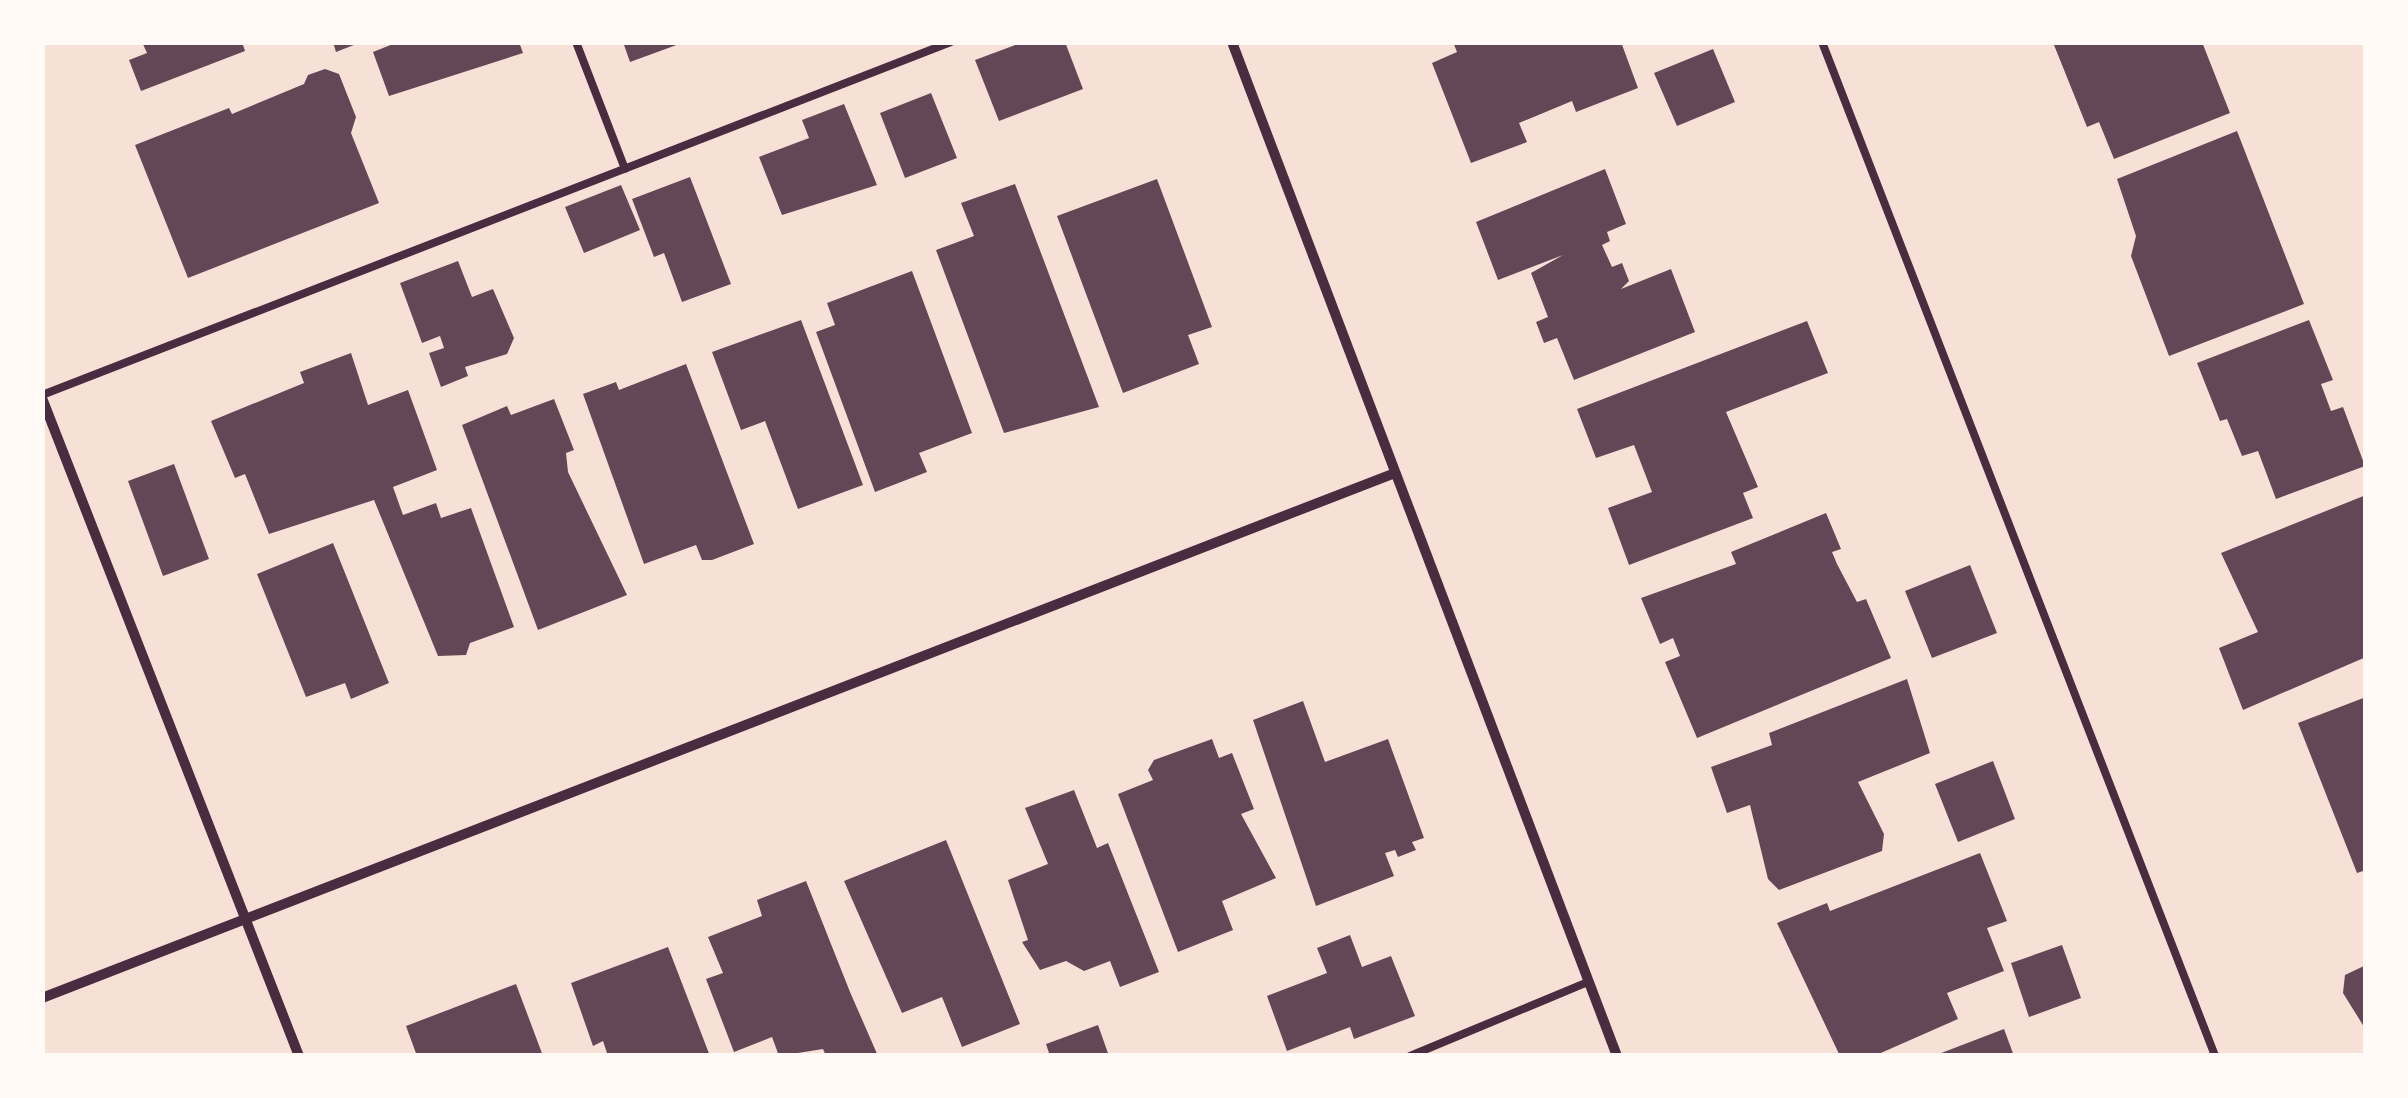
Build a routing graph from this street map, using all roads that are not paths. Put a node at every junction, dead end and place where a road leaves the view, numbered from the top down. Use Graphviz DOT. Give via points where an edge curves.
graph roads {
  1 [pos="576,42"];
  2 [pos="951,42"];
  3 [pos="1232,42"];
  4 [pos="1822,42"];
  5 [pos="625,169"];
  6 [pos="42,397"];
  7 [pos="1395,473"];
  8 [pos="244,920"];
  9 [pos="1588,982"];
  10 [pos="42,998"];
  11 [pos="298,1056"];
  12 [pos="1410,1056"];
  13 [pos="1616,1056"];
  14 [pos="2215,1056"];
  1 -- 5 [label="lane"];
  2 -- 5 [label="lane"];
  3 -- 7 [label="street"];
  4 -- 14 [label="lane"];
  5 -- 6 [label="lane"];
  6 -- 8 [label="street"];
  7 -- 8 [label="street"];
  7 -- 9 [label="street"];
  8 -- 10 [label="street"];
  8 -- 11 [label="street"];
  9 -- 12 [label="lane"];
  9 -- 13 [label="street"];
}
